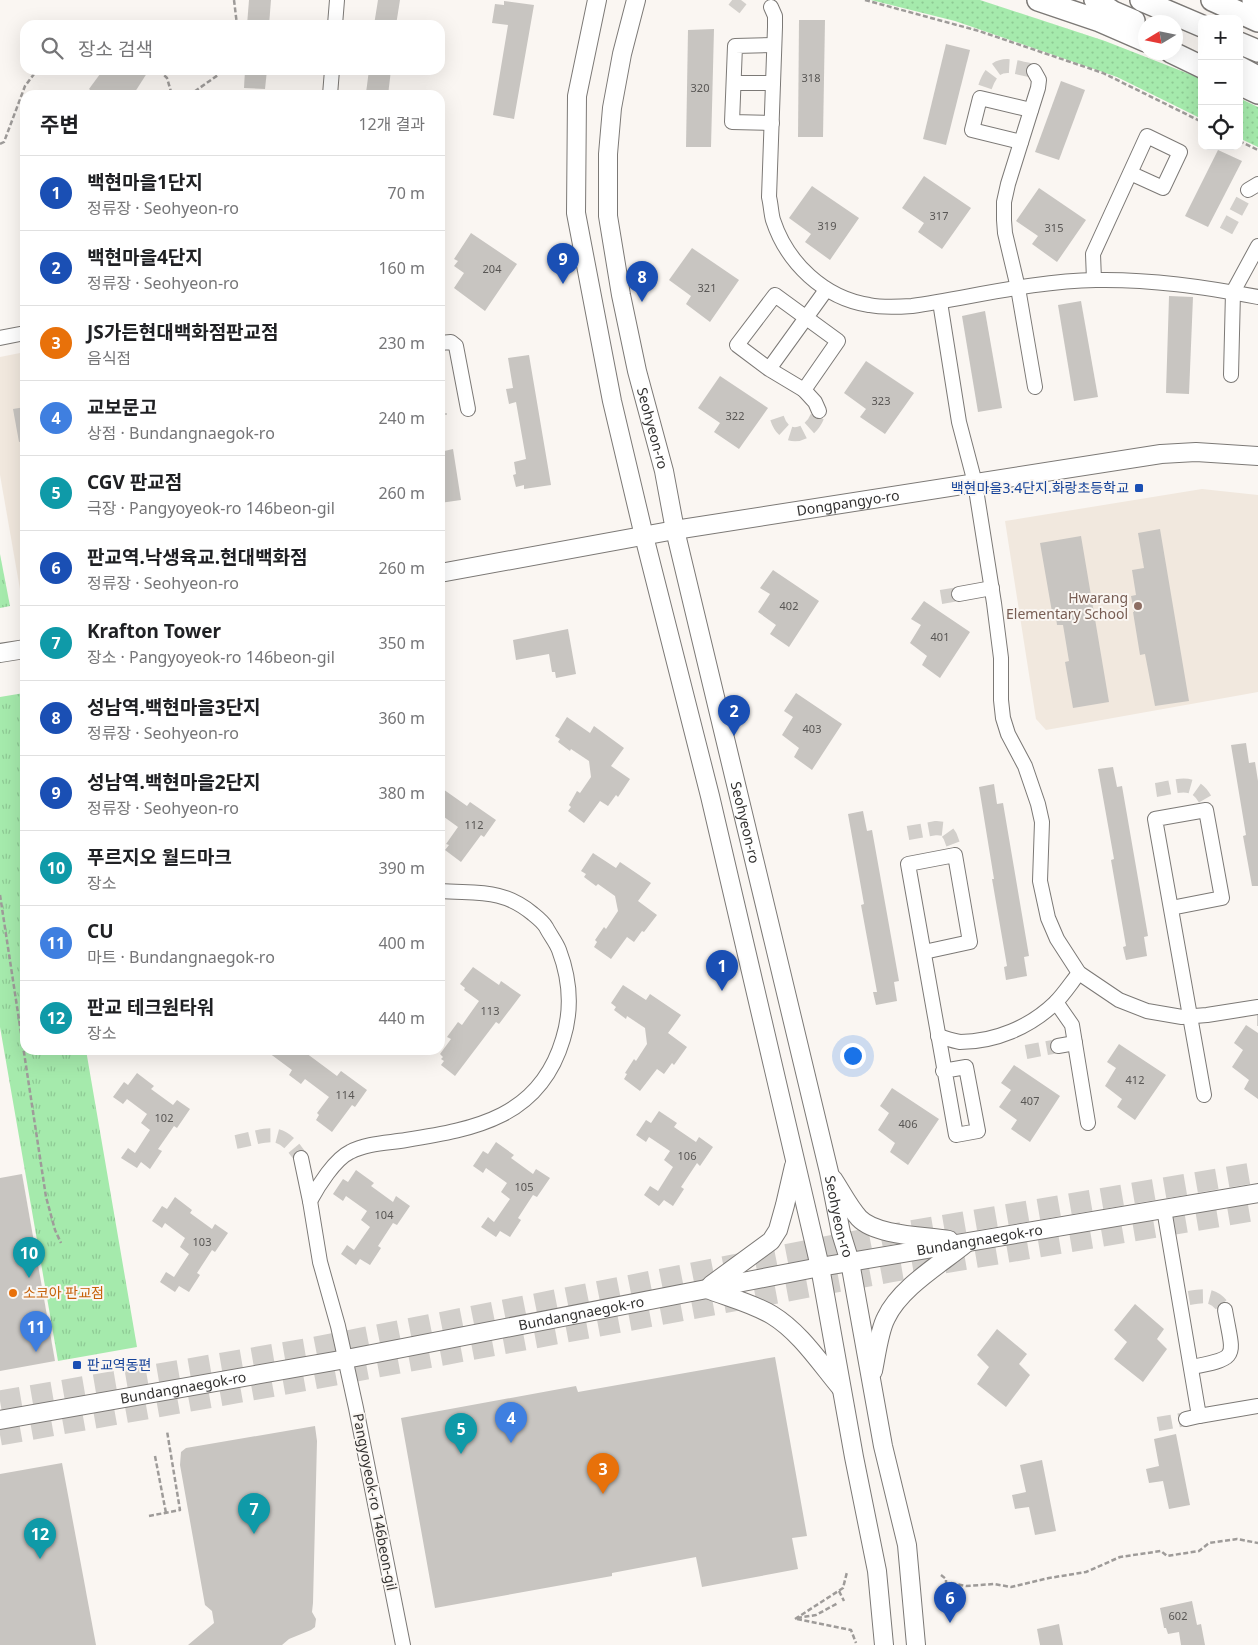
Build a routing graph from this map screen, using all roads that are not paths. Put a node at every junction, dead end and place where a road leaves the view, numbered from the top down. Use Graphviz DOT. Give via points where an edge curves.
graph roads {
  1 [pos="337,0"];
  2 [pos="597,0"];
  3 [pos="636,0"];
  4 [pos="1038,0"];
  5 [pos="1095,0"];
  6 [pos="1141,0"];
  7 [pos="1212,0"];
  8 [pos="1253,0"];
  9 [pos="1258,2"];
  10 [pos="772,7"];
  11 [pos="335,20"];
  12 [pos="1258,21"];
  13 [pos="1138,23"];
  14 [pos="1198,24"];
  15 [pos="1138,38"];
  16 [pos="1183,42"];
  17 [pos="774,45"];
  18 [pos="1243,45"];
  19 [pos="1198,49"];
  20 [pos="1258,51"];
  21 [pos="1183,58"];
  22 [pos="1198,65"];
  23 [pos="1243,69"];
  24 [pos="1034,71"];
  25 [pos="332,75"];
  26 [pos="1258,77"];
  27 [pos="734,84"];
  28 [pos="773,84"];
  29 [pos="1243,86"];
  30 [pos="330,90"];
  31 [pos="1258,93"];
  32 [pos="1031,110"];
  33 [pos="772,123"];
  34 [pos="1021,142"];
  35 [pos="1130,173"];
  36 [pos="1258,246"];
  37 [pos="1094,280"];
  38 [pos="1018,288"];
  39 [pos="826,290"];
  40 [pos="1232,292"];
  41 [pos="1258,296"];
  42 [pos="940,302"];
  43 [pos="806,318"];
  44 [pos="20,334"];
  45 [pos="0,338"];
  46 [pos="445,343"];
  47 [pos="769,369"];
  48 [pos="1231,375"];
  49 [pos="1035,386"];
  50 [pos="804,390"];
  51 [pos="468,409"];
  52 [pos="819,411"];
  53 [pos="1258,456"];
  54 [pos="975,483"];
  55 [pos="675,530"];
  56 [pos="644,536"];
  57 [pos="445,572"];
  58 [pos="992,588"];
  59 [pos="959,594"];
  60 [pos="20,650"];
  61 [pos="0,653"];
  62 [pos="445,891"];
  63 [pos="1171,908"];
  64 [pos="924,952"];
  65 [pos="1079,973"];
  66 [pos="1056,1002"];
  67 [pos="1258,1008"];
  68 [pos="1191,1016"];
  69 [pos="938,1036"];
  70 [pos="1075,1043"];
  71 [pos="1058,1046"];
  72 [pos="943,1071"];
  73 [pos="1204,1095"];
  74 [pos="1088,1123"];
  75 [pos="301,1158"];
  76 [pos="795,1159"];
  77 [pos="829,1172"];
  78 [pos="1258,1193"];
  79 [pos="310,1201"];
  80 [pos="1164,1209"];
  81 [pos="967,1242"];
  82 [pos="850,1262"];
  83 [pos="820,1267"];
  84 [pos="706,1288"];
  85 [pos="1225,1310"];
  86 [pos="346,1359"];
  87 [pos="1190,1367"];
  88 [pos="871,1379"];
  89 [pos="841,1388"];
  90 [pos="1258,1406"];
  91 [pos="0,1420"];
  92 [pos="403,1645"];
  93 [pos="884,1645"];
  94 [pos="916,1645"];
  1 -- 11 [label="street"];
  2 -- 56 [label="main road, Seohyeon-ro" via="577,96 576,213 612,401"];
  3 -- 55 [label="main road, Seohyeon-ro" via="612,108 608,216 637,371 664,471"];
  4 -- 15 [label="highway"];
  5 -- 13 [label="highway"];
  6 -- 14 [label="highway"];
  7 -- 12 [label="highway"];
  8 -- 9 [label="highway"];
  10 -- 17 [label="street"];
  16 -- 19 [label="highway"];
  17 -- 27 [label="street" via="735,46"];
  17 -- 28 [label="street"];
  18 -- 20 [label="highway"];
  21 -- 22 [label="highway"];
  23 -- 26 [label="highway"];
  24 -- 32 [label="street" via="1039,80"];
  25 -- 30 [label="street"];
  27 -- 28 [label="street"];
  27 -- 33 [label="street" via="732,122"];
  28 -- 33 [label="street"];
  29 -- 31 [label="highway"];
  32 -- 34 [label="street"];
  32 -- 34 [label="street" via="980,98 972,130"];
  33 -- 39 [label="street" via="769,197 773,218 779,236 799,267"];
  34 -- 38 [label="street" via="1004,202 1004,233"];
  35 -- 37 [label="street" via="1093,254"];
  36 -- 40 [label="street"];
  37 -- 38 [label="street"];
  37 -- 40 [label="street" via="1138,280"];
  38 -- 42 [label="street"];
  38 -- 49 [label="street"];
  39 -- 42 [label="street" via="870,306"];
  39 -- 43 [label="street"];
  40 -- 41 [label="street"];
  40 -- 48 [label="street"];
  42 -- 54 [label="street" via="959,422"];
  43 -- 47 [label="street"];
  43 -- 47 [label="street" via="775,295 737,345"];
  43 -- 50 [label="street" via="838,341"];
  44 -- 45 [label="street"];
  46 -- 51 [label="street" via="456,346"];
  47 -- 50 [label="street"];
  50 -- 52 [label="street"];
  53 -- 54 [label="main road, Dongpangyo-ro" via="1196,452 1161,454"];
  54 -- 55 [label="main road, Dongpangyo-ro"];
  54 -- 58 [label="street"];
  55 -- 56 [label="main road, Dongpangyo-ro"];
  55 -- 77 [label="main road, Seohyeon-ro"];
  56 -- 57 [label="main road, Dongpangyo-ro"];
  56 -- 76 [label="main road, Seohyeon-ro" via="710,796"];
  58 -- 59 [label="street"];
  58 -- 65 [label="street" via="999,637 1003,718 1038,804 1042,822 1040,881 1046,909 1057,939"];
  60 -- 61 [label="main road"];
  62 -- 79 [label="street" via="484,892 506,897 544,924 559,949 570,1005 559,1055 530,1096 511,1111 486,1123 455,1131 349,1152 330,1170"];
  63 -- 63 [label="street" via="1155,819 1206,804 1222,898"];
  63 -- 68 [label="street"];
  64 -- 64 [label="street" via="908,864 954,849 970,942"];
  64 -- 69 [label="street"];
  65 -- 66 [label="street"];
  65 -- 68 [label="street" via="1126,1003 1147,1011"];
  66 -- 69 [label="street" via="1022,1026 1002,1035 959,1042"];
  66 -- 70 [label="street" via="1072,1025"];
  67 -- 68 [label="street"];
  68 -- 73 [label="street"];
  69 -- 72 [label="street"];
  70 -- 71 [label="street"];
  70 -- 74 [label="street"];
  72 -- 72 [label="street" via="966,1067 978,1131 956,1135"];
  75 -- 79 [label="street, Pangyoyeok-ro 146beon-gil"];
  76 -- 83 [label="main road, Seohyeon-ro"];
  76 -- 84 [label="main road" via="778,1230 771,1241"];
  77 -- 81 [label="main road" via="859,1218 871,1226 882,1231"];
  77 -- 82 [label="main road, Seohyeon-ro"];
  78 -- 80 [label="main road, Bundangnaegok-ro"];
  79 -- 86 [label="street, Pangyoyeok-ro 146beon-gil" via="320,1262"];
  80 -- 81 [label="main road, Bundangnaegok-ro"];
  80 -- 87 [label="street"];
  81 -- 82 [label="main road, Bundangnaegok-ro"];
  81 -- 88 [label="main road" via="896,1303 885,1319"];
  82 -- 83 [label="main road, Bundangnaegok-ro"];
  82 -- 88 [label="main road, Seohyeon-ro"];
  83 -- 84 [label="main road, Bundangnaegok-ro"];
  83 -- 89 [label="main road, Seohyeon-ro"];
  84 -- 86 [label="main road, Bundangnaegok-ro"];
  84 -- 89 [label="main road" via="773,1316 800,1339"];
  85 -- 87 [label="street" via="1232,1350 1228,1358"];
  86 -- 91 [label="main road, Bundangnaegok-ro"];
  86 -- 92 [label="street, Pangyoyeok-ro 146beon-gil"];
  87 -- 90 [label="street" via="1193,1418"];
  88 -- 94 [label="main road, Seohyeon-ro" via="907,1545"];
  89 -- 93 [label="main road, Seohyeon-ro" via="877,1571"];
}
